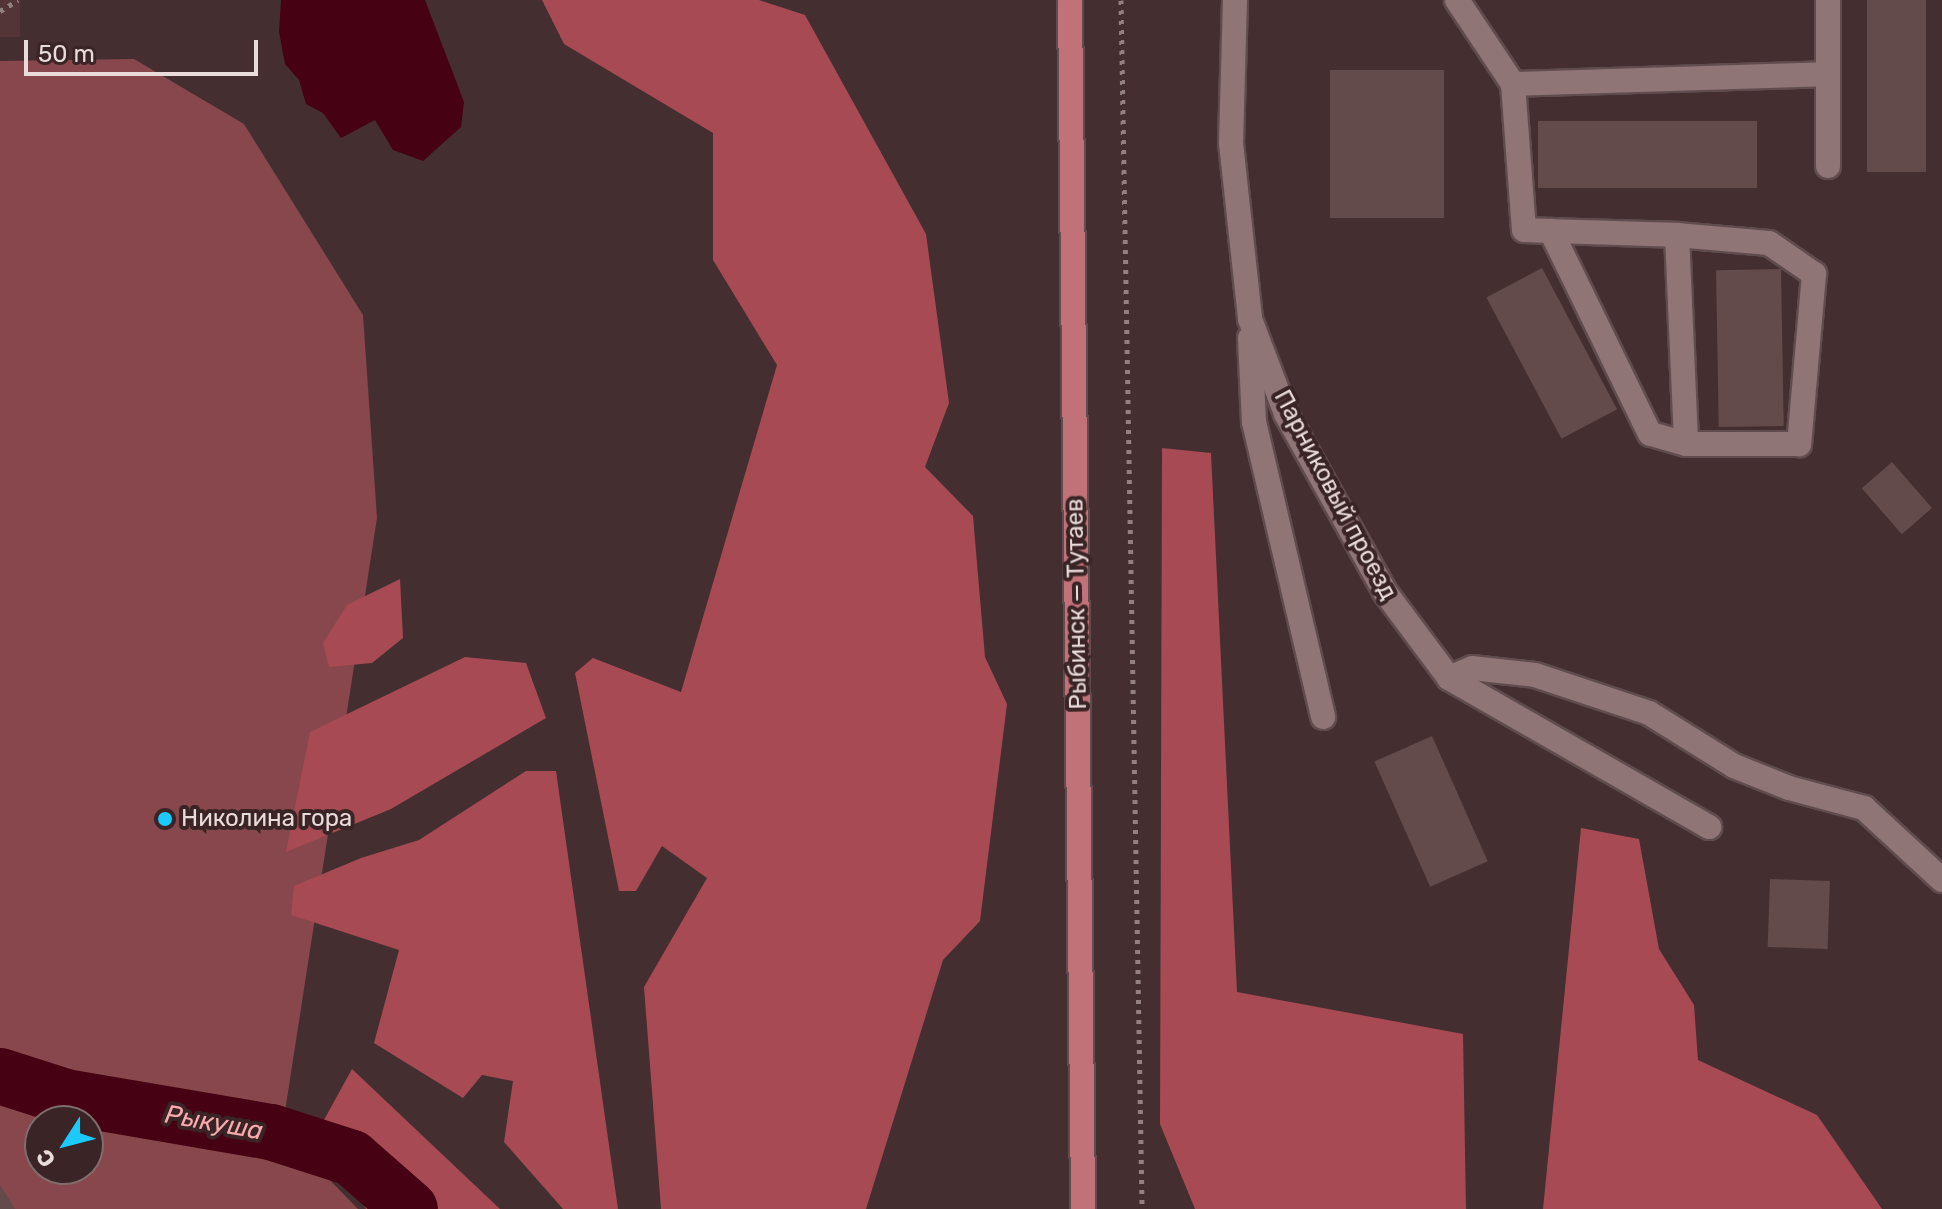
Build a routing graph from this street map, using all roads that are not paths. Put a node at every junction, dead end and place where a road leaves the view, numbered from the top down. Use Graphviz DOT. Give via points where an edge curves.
graph roads {
  1 [pos="1070,0"];
  2 [pos="1235,0"];
  3 [pos="1457,0"];
  4 [pos="1828,0"];
  5 [pos="1828,74"];
  6 [pos="1513,84"];
  7 [pos="1828,166"];
  8 [pos="1551,231"];
  9 [pos="1677,235"];
  10 [pos="1250,319"];
  11 [pos="1686,444"];
  12 [pos="1449,678"];
  13 [pos="1323,717"];
  14 [pos="1709,827"];
  15 [pos="1942,880"];
  16 [pos="1083,1209"];
  1 -- 16 [label="main road, Рыбинск — Тутаев"];
  2 -- 10 [label="lane, Парниковый проезд" via="1231,143"];
  3 -- 6 [label="lane"];
  4 -- 5 [label="lane"];
  5 -- 6 [label="lane"];
  5 -- 7 [label="lane"];
  6 -- 8 [label="lane" via="1524,230"];
  8 -- 9 [label="lane"];
  8 -- 11 [label="lane" via="1650,434"];
  9 -- 11 [label="lane"];
  9 -- 11 [label="lane" via="1769,243 1814,274 1799,444"];
  10 -- 12 [label="lane, Парниковый проезд" via="1286,414 1370,566"];
  10 -- 13 [label="lane" via="1254,422"];
  12 -- 14 [label="lane, Парниковый проезд"];
  12 -- 15 [label="lane" via="1472,668 1535,675 1649,713 1734,766 1789,788 1864,808"];
}
